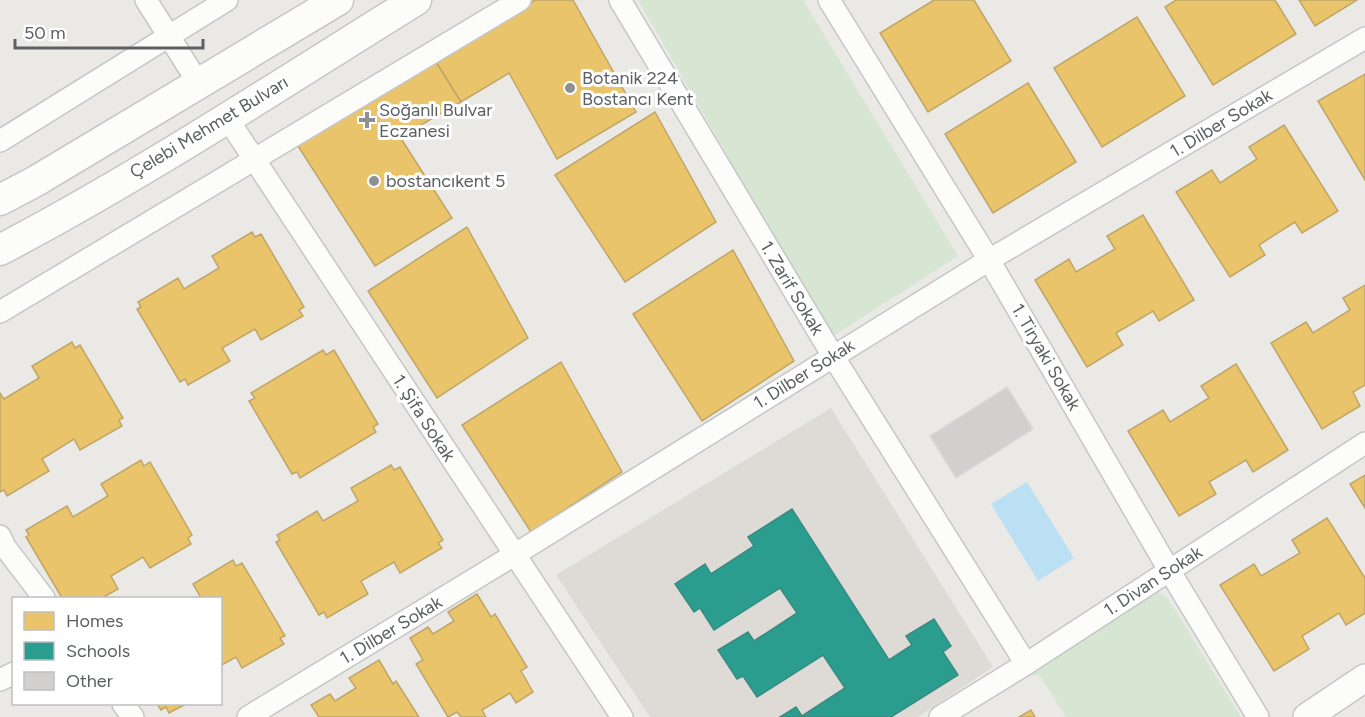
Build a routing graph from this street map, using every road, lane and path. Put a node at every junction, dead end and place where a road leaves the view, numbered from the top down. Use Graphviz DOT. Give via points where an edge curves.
graph roads {
  1 [pos="146,0"];
  2 [pos="227,0"];
  3 [pos="338,0"];
  4 [pos="416,0"];
  5 [pos="520,0"];
  6 [pos="620,0"];
  7 [pos="829,0"];
  8 [pos="169,36"];
  9 [pos="1365,38"];
  10 [pos="200,84"];
  11 [pos="227,118"];
  12 [pos="0,141"];
  13 [pos="255,161"];
  14 [pos="0,200"];
  15 [pos="0,250"];
  16 [pos="989,260"];
  17 [pos="0,312"];
  18 [pos="832,356"];
  19 [pos="1365,442"];
  20 [pos="2,544"];
  21 [pos="514,555"];
  22 [pos="1169,570"];
  23 [pos="43,597"];
  24 [pos="1026,664"];
  25 [pos="1365,678"];
  26 [pos="124,705"];
  27 [pos="133,717"];
  28 [pos="248,717"];
  29 [pos="622,717"];
  30 [pos="940,717"];
  31 [pos="1258,717"];
  32 [pos="1307,717"];
  1 -- 8 [label="street"];
  2 -- 8 [label="street"];
  3 -- 10 [label="main road"];
  4 -- 11 [label="main road, Çelebi Mehmet Bulvarı"];
  5 -- 13 [label="street"];
  6 -- 18 [label="street, 1. Zarif Sokak"];
  7 -- 16 [label="street, 1. Tiryaki Sokak"];
  8 -- 10 [label="street"];
  8 -- 12 [label="street"];
  9 -- 16 [label="street, 1. Dilber Sokak"];
  10 -- 14 [label="main road"];
  11 -- 13 [label="street, 1. Şifa Sokak"];
  11 -- 15 [label="main road, Çelebi Mehmet Bulvarı"];
  13 -- 17 [label="street"];
  13 -- 21 [label="street, 1. Şifa Sokak"];
  16 -- 18 [label="street, 1. Dilber Sokak"];
  16 -- 22 [label="street, 1. Tiryaki Sokak"];
  18 -- 21 [label="street, 1. Dilber Sokak"];
  18 -- 24 [label="street, 1. Zarif Sokak"];
  19 -- 22 [label="street, 1. Divan Sokak"];
  20 -- 23 [label="street"];
  21 -- 28 [label="street, 1. Dilber Sokak"];
  21 -- 29 [label="street, 1. Şifa Sokak"];
  22 -- 24 [label="street, 1. Divan Sokak"];
  22 -- 31 [label="street, 1. Tiryaki Sokak"];
  24 -- 30 [label="street, 1. Divan Sokak"];
  25 -- 32 [label="street"];
  26 -- 27 [label="street"];
}
